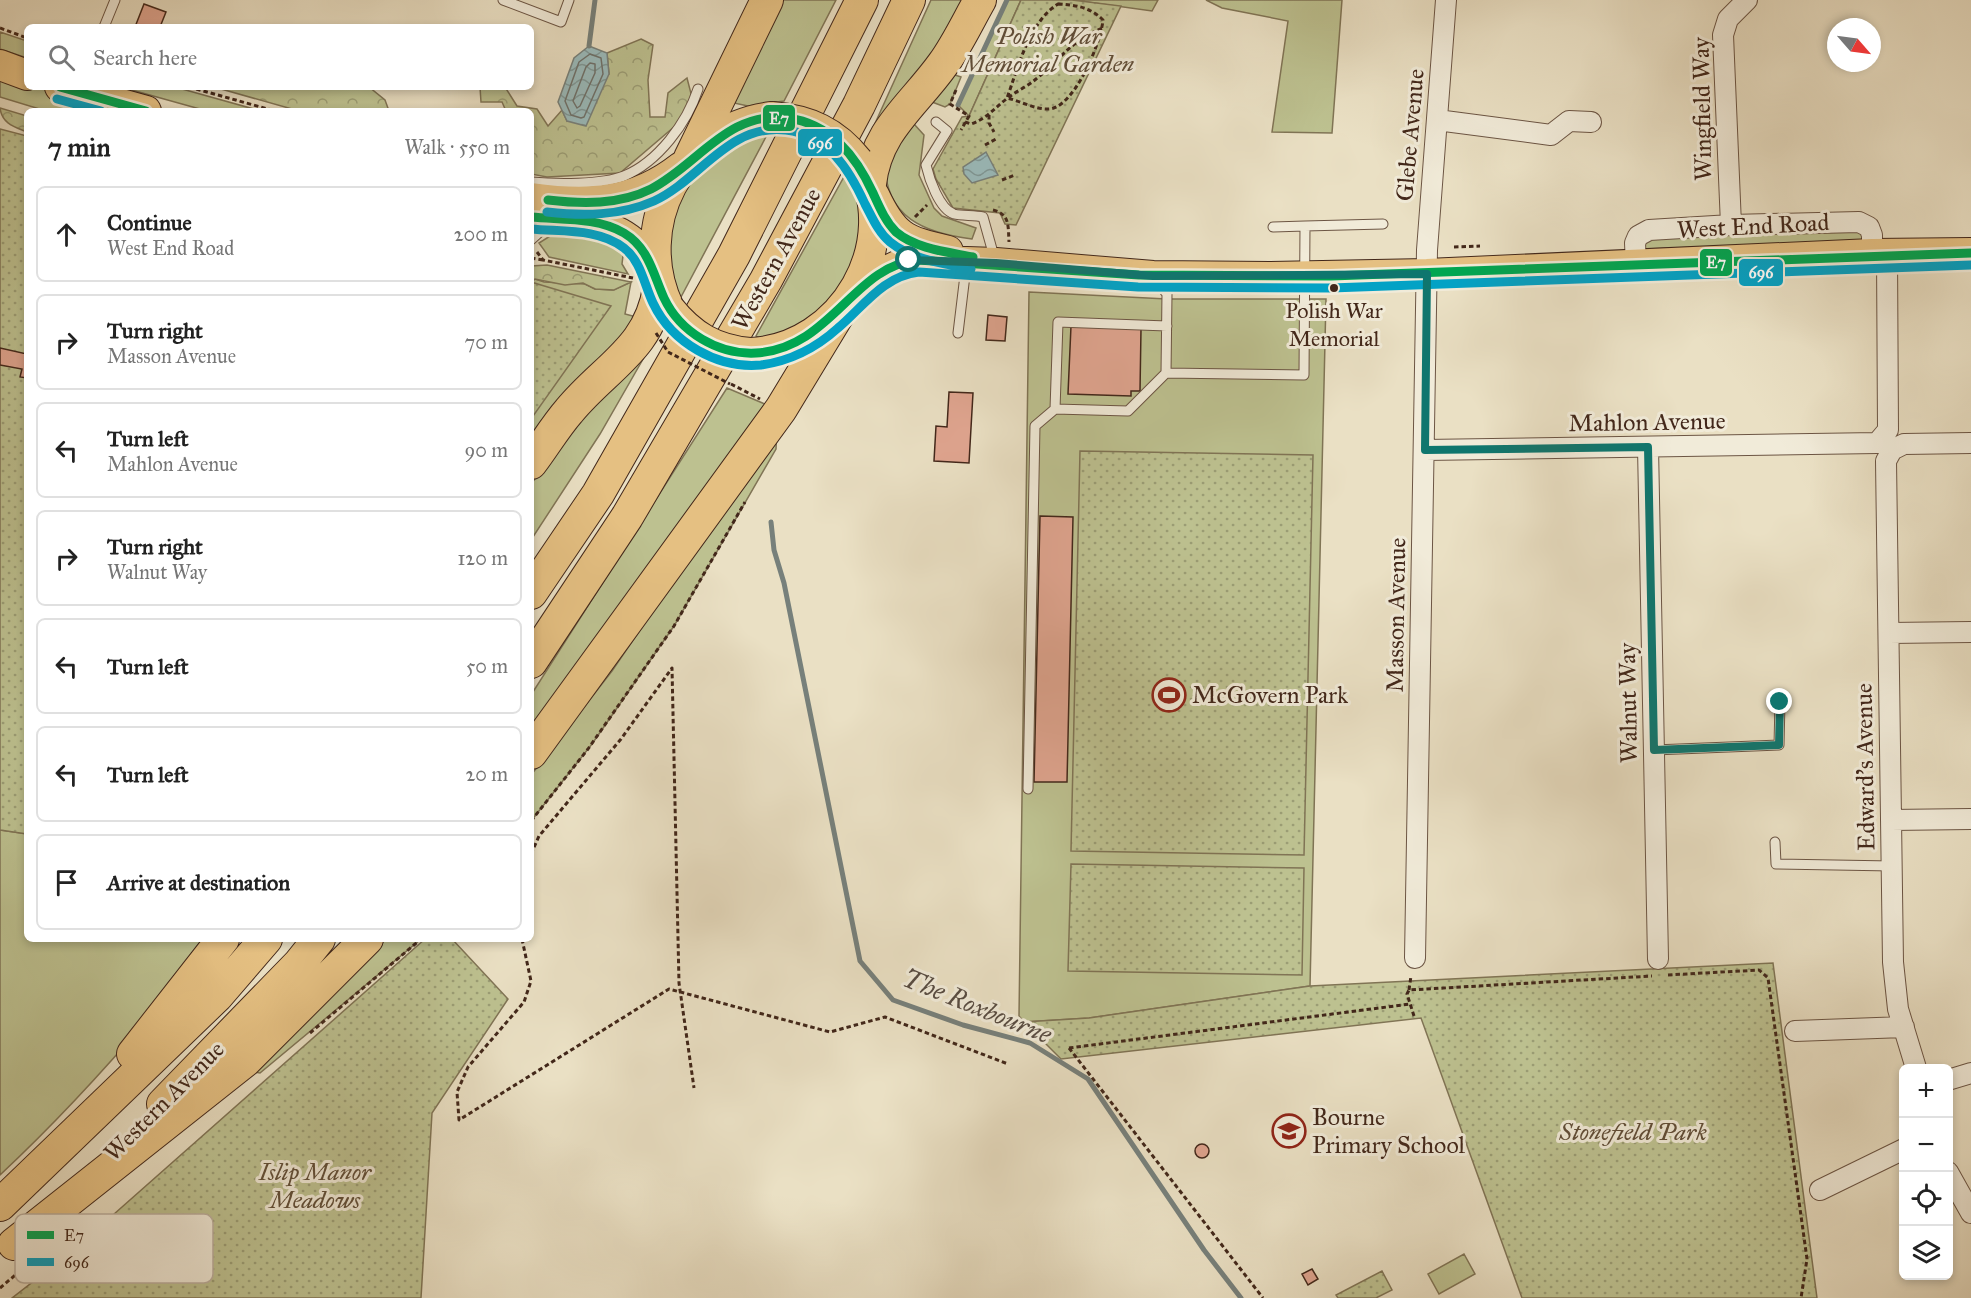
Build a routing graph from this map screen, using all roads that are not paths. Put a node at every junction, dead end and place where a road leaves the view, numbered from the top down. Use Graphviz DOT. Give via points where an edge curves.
graph roads {
  1 [pos="115,0"];
  2 [pos="503,0"];
  3 [pos="568,0"];
  4 [pos="766,0"];
  5 [pos="862,0"];
  6 [pos="909,0"];
  7 [pos="980,0"];
  8 [pos="1446,0"];
  9 [pos="1747,0"];
  10 [pos="105,24"];
  11 [pos="0,65"];
  12 [pos="24,74"];
  13 [pos="698,89"];
  14 [pos="76,90"];
  15 [pos="136,108"];
  16 [pos="1437,120"];
  17 [pos="936,122"];
  18 [pos="1591,122"];
  19 [pos="687,161"];
  20 [pos="866,178"];
  21 [pos="534,182"];
  22 [pos="534,198"];
  23 [pos="1383,224"];
  24 [pos="1731,225"];
  25 [pos="1305,226"];
  26 [pos="1273,227"];
  27 [pos="537,231"];
  28 [pos="1971,253"];
  29 [pos="1879,254"];
  30 [pos="991,257"];
  31 [pos="1636,265"];
  32 [pos="1427,274"];
  33 [pos="1153,276"];
  34 [pos="1306,276"];
  35 [pos="655,297"];
  36 [pos="846,304"];
  37 [pos="1167,326"];
  38 [pos="958,333"];
  39 [pos="1166,373"];
  40 [pos="1055,409"];
  41 [pos="1971,443"];
  42 [pos="1648,447"];
  43 [pos="1882,449"];
  44 [pos="1425,450"];
  45 [pos="534,459"];
  46 [pos="534,589"];
  47 [pos="1971,632"];
  48 [pos="1889,633"];
  49 [pos="534,657"];
  50 [pos="1780,702"];
  51 [pos="534,749"];
  52 [pos="1654,750"];
  53 [pos="1028,789"];
  54 [pos="1971,819"];
  55 [pos="1891,820"];
  56 [pos="1775,842"];
  57 [pos="1892,866"];
  58 [pos="221,942"];
  59 [pos="263,942"];
  60 [pos="317,942"];
  61 [pos="364,942"];
  62 [pos="1658,959"];
  63 [pos="1417,966"];
  64 [pos="1904,1027"];
  65 [pos="1796,1032"];
  66 [pos="1916,1064"];
  67 [pos="1971,1073"];
  68 [pos="1953,1078"];
  69 [pos="1899,1151"];
  70 [pos="1953,1181"];
  71 [pos="1820,1190"];
  72 [pos="0,1203"];
  73 [pos="1971,1213"];
  74 [pos="46,1214"];
  75 [pos="52,1214"];
  1 -- 10 [label="lane"];
  2 -- 3 [label="lane" via="561,22"];
  4 -- 19 [label="highway"];
  5 -- 46 [label="highway, Western Avenue" via="734,255 598,494"];
  6 -- 49 [label="highway, Western Avenue" via="859,105 766,280 627,517"];
  7 -- 20 [label="highway" via="944,63 878,147"];
  8 -- 16 [label="street, Glebe Avenue"];
  9 -- 24 [label="street, Wingfield Way" via="1728,20 1723,35"];
  11 -- 12 [label="main road"];
  13 -- 21 [label="lane" via="687,114 670,137 638,168 622,177 561,184"];
  14 -- 15 [label="main road"];
  16 -- 18 [label="street" via="1551,135 1569,121"];
  16 -- 32 [label="street, Glebe Avenue"];
  17 -- 30 [label="lane" via="947,130 926,165 937,193 954,214 983,216"];
  19 -- 20 [label="main road, bridge" via="736,126 772,117 819,127 847,148"];
  19 -- 22 [label="main road" via="661,183 626,197 593,203"];
  19 -- 35 [label="main road" via="659,213 654,250"];
  20 -- 30 [label="main road, West End Road" via="886,221 899,234 923,246"];
  20 -- 36 [label="main road" via="873,233 870,253"];
  23 -- 25 [label="lane"];
  24 -- 29 [label="street, West End Road" via="1859,222 1869,227"];
  24 -- 31 [label="street, West End Road" via="1649,230 1638,236 1635,243"];
  25 -- 26 [label="lane"];
  25 -- 34 [label="lane"];
  27 -- 35 [label="main road" via="593,223 617,230 639,246"];
  28 -- 29 [label="main road, West End Road"];
  29 -- 31 [label="main road, West End Road"];
  29 -- 43 [label="street, Edward's Avenue" via="1888,430"];
  30 -- 33 [label="main road, West End Road"];
  30 -- 36 [label="main road, West End Road" via="909,260 877,276"];
  30 -- 38 [label="lane"];
  31 -- 32 [label="main road, West End Road"];
  32 -- 34 [label="main road, West End Road"];
  32 -- 44 [label="street, Masson Avenue"];
  33 -- 34 [label="main road, West End Road"];
  33 -- 37 [label="lane" via="1167,294"];
  34 -- 39 [label="lane" via="1304,375"];
  35 -- 36 [label="main road, bridge" via="696,337 732,352 750,353 794,343 814,332"];
  35 -- 45 [label="highway" via="656,309 640,340 569,410"];
  36 -- 51 [label="highway" via="781,409"];
  37 -- 39 [label="lane"];
  37 -- 40 [label="lane" via="1058,322"];
  39 -- 40 [label="lane" via="1128,411"];
  40 -- 53 [label="lane" via="1035,426"];
  41 -- 43 [label="street, Mahlon Avenue" via="1904,444"];
  42 -- 43 [label="street, Mahlon Avenue"];
  42 -- 44 [label="street, Mahlon Avenue"];
  42 -- 52 [label="street, Walnut Way"];
  43 -- 48 [label="street, Edward's Avenue"];
  44 -- 63 [label="street, Masson Avenue"];
  47 -- 48 [label="street"];
  48 -- 55 [label="street, Edward's Avenue"];
  50 -- 52 [label="lane" via="1779,745"];
  52 -- 62 [label="street, Walnut Way"];
  54 -- 55 [label="street"];
  55 -- 57 [label="street, Edward's Avenue"];
  56 -- 57 [label="lane" via="1776,864"];
  57 -- 64 [label="street, Edward's Avenue" via="1893,962"];
  58 -- 72 [label="highway" via="137,1049"];
  59 -- 72 [label="highway, Western Avenue" via="217,996"];
  60 -- 74 [label="highway, Western Avenue" via="147,1122"];
  61 -- 75 [label="highway" via="245,1061"];
  64 -- 65 [label="street"];
  64 -- 66 [label="street, Edward's Avenue"];
  67 -- 68 [label="street"];
  69 -- 71 [label="street"];
  70 -- 73 [label="street"];
}
